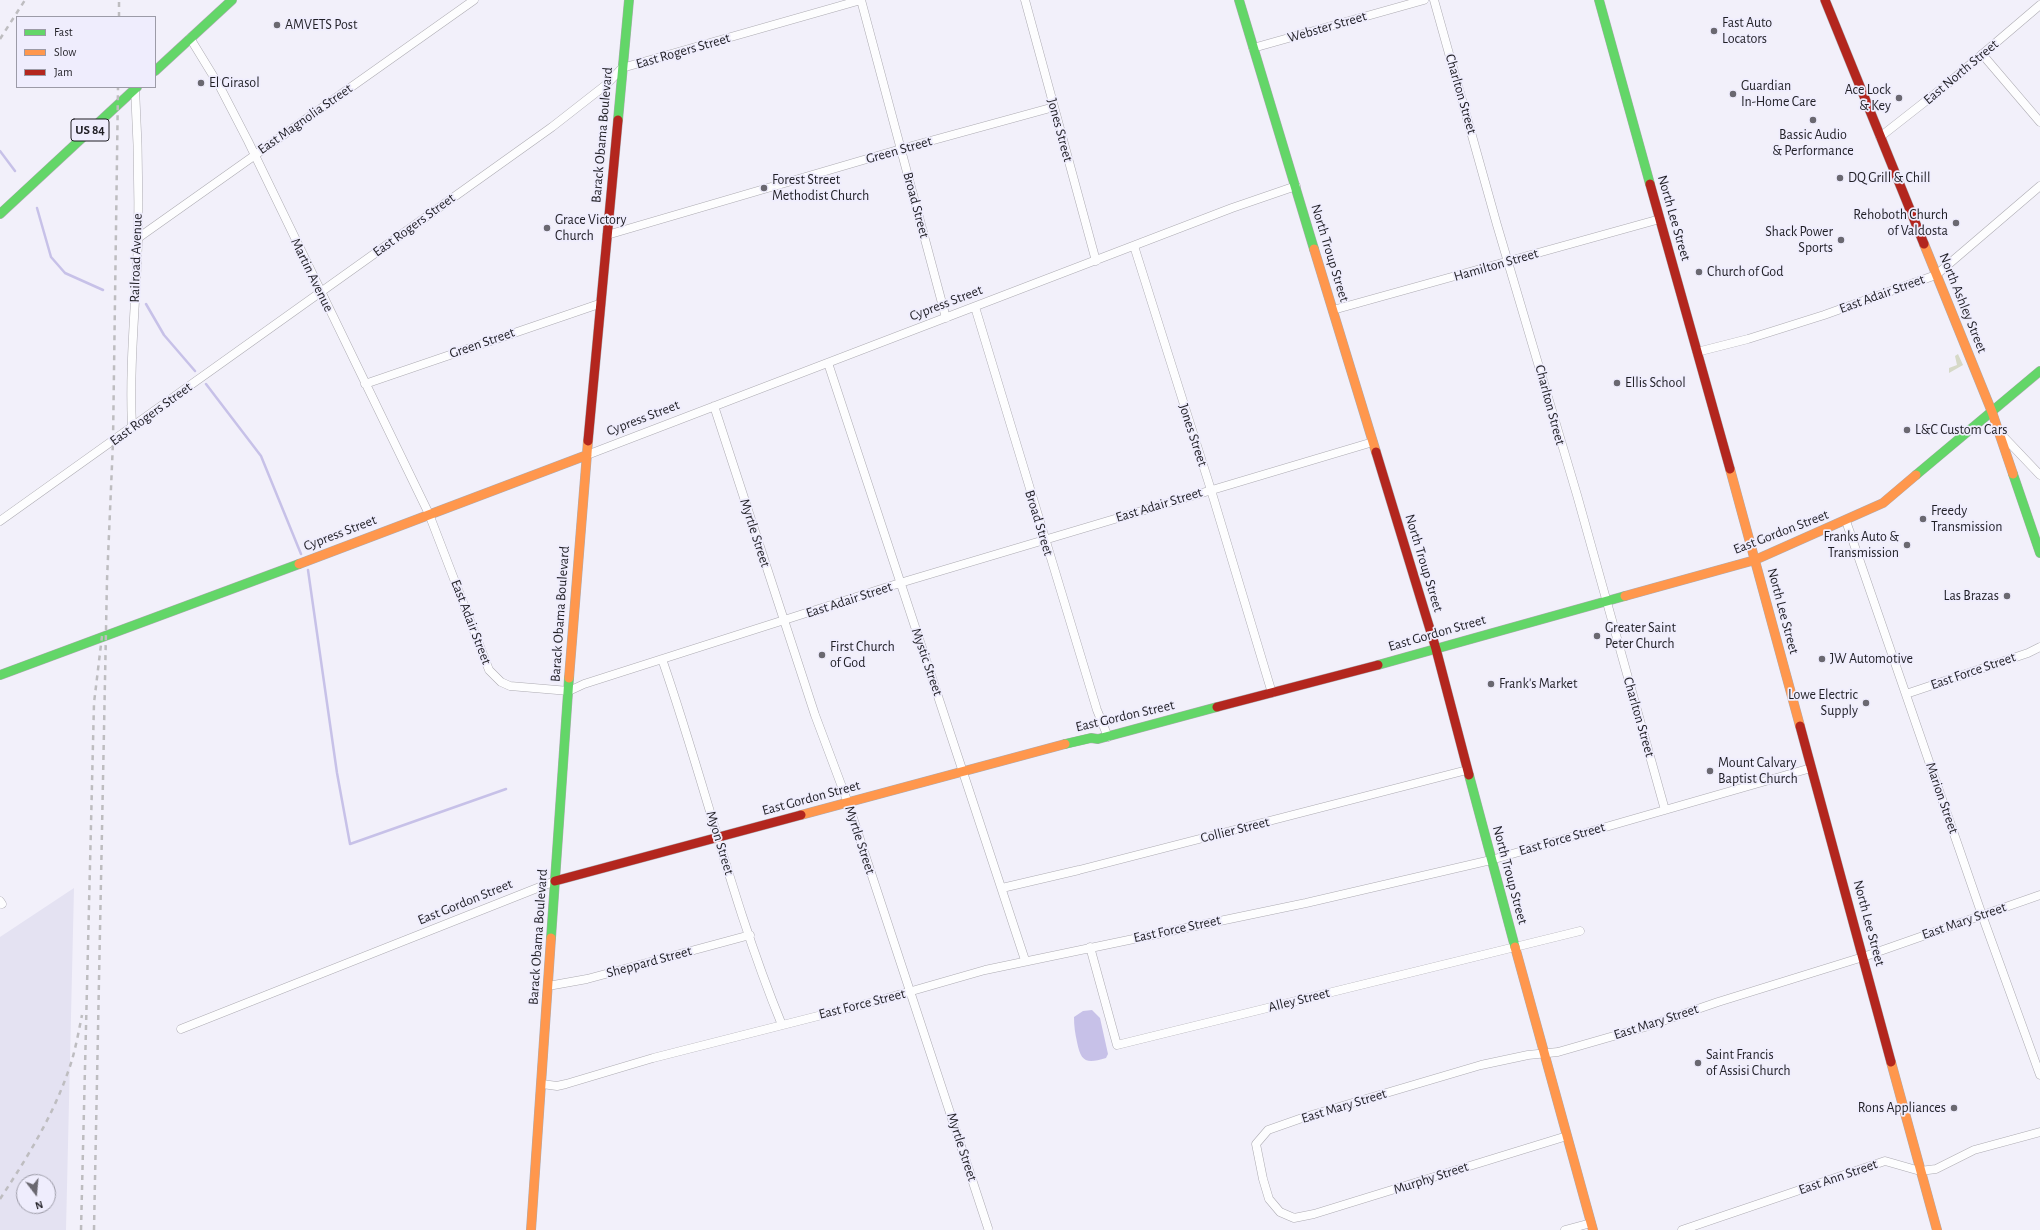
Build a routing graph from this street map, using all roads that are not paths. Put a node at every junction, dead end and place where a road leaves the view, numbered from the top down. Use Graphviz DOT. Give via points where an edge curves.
graph roads {
  1 [pos="232,0"];
  2 [pos="474,0"];
  3 [pos="629,0"];
  4 [pos="861,0"];
  5 [pos="1025,0"];
  6 [pos="1239,0"];
  7 [pos="1424,0"];
  8 [pos="1434,0"];
  9 [pos="1599,0"];
  10 [pos="1825,0"];
  11 [pos="2040,5"];
  12 [pos="190,38"];
  13 [pos="1253,48"];
  14 [pos="1982,54"];
  15 [pos="622,68"];
  16 [pos="156,70"];
  17 [pos="136,88"];
  18 [pos="1054,107"];
  19 [pos="2040,122"];
  20 [pos="1880,137"];
  21 [pos="901,149"];
  22 [pos="254,155"];
  23 [pos="1296,186"];
  24 [pos="2040,186"];
  25 [pos="0,214"];
  26 [pos="1660,219"];
  27 [pos="607,235"];
  28 [pos="138,238"];
  29 [pos="1134,246"];
  30 [pos="1096,261"];
  31 [pos="1508,261"];
  32 [pos="1936,275"];
  33 [pos="320,292"];
  34 [pos="599,304"];
  35 [pos="975,307"];
  36 [pos="1333,310"];
  37 [pos="946,318"];
  38 [pos="1697,352"];
  39 [pos="828,363"];
  40 [pos="2040,371"];
  41 [pos="366,384"];
  42 [pos="714,406"];
  43 [pos="1992,412"];
  44 [pos="132,427"];
  45 [pos="2000,432"];
  46 [pos="1373,442"];
  47 [pos="587,455"];
  48 [pos="2040,475"];
  49 [pos="1211,490"];
  50 [pos="429,514"];
  51 [pos="0,521"];
  52 [pos="1846,521"];
  53 [pos="1044,539"];
  54 [pos="2040,553"];
  55 [pos="1755,560"];
  56 [pos="900,583"];
  57 [pos="1606,601"];
  58 [pos="784,621"];
  59 [pos="2040,647"];
  60 [pos="1436,649"];
  61 [pos="662,659"];
  62 [pos="0,674"];
  63 [pos="569,691"];
  64 [pos="1272,693"];
  65 [pos="1906,694"];
  66 [pos="1108,737"];
  67 [pos="1812,768"];
  68 [pos="1467,770"];
  69 [pos="964,772"];
  70 [pos="848,803"];
  71 [pos="1665,810"];
  72 [pos="719,838"];
  73 [pos="1491,860"];
  74 [pos="556,881"];
  75 [pos="1002,888"];
  76 [pos="2040,895"];
  77 [pos="1982,915"];
  78 [pos="1580,931"];
  79 [pos="750,934"];
  80 [pos="1090,947"];
  81 [pos="1514,948"];
  82 [pos="1864,957"];
  83 [pos="1025,960"];
  84 [pos="548,986"];
  85 [pos="910,992"];
  86 [pos="782,1025"];
  87 [pos="181,1029"];
  88 [pos="1545,1054"];
  89 [pos="2040,1075"];
  90 [pos="542,1084"];
  91 [pos="2040,1132"];
  92 [pos="1567,1136"];
  93 [pos="1920,1171"];
  94 [pos="1294,1218"];
  95 [pos="1592,1226"];
  96 [pos="988,1228"];
  97 [pos="531,1230"];
  98 [pos="1565,1230"];
  99 [pos="1682,1230"];
  100 [pos="1937,1230"];
  1 -- 12 [label="main road"];
  2 -- 22 [label="street, East Magnolia Street"];
  3 -- 15 [label="main road, Barack Obama Boulevard"];
  4 -- 15 [label="street, East Rogers Street"];
  4 -- 21 [label="street, Broad Street"];
  5 -- 18 [label="street, Jones Street"];
  6 -- 13 [label="main road, North Troup Street"];
  7 -- 13 [label="street, Webster Street"];
  8 -- 31 [label="street, Charlton Street"];
  9 -- 26 [label="main road, North Lee Street"];
  10 -- 20 [label="main road, North Ashley Street"];
  11 -- 14 [label="street, East North Street"];
  12 -- 16 [label="main road"];
  12 -- 22 [label="street, Martin Avenue" via="220,88"];
  13 -- 23 [label="main road, North Troup Street"];
  14 -- 19 [label="street"];
  14 -- 20 [label="street, East North Street"];
  15 -- 27 [label="main road, Barack Obama Boulevard"];
  15 -- 33 [label="street, East Rogers Street" via="585,102"];
  17 -- 25 [label="main road, US 84"];
  17 -- 28 [label="street, Railroad Avenue"];
  18 -- 21 [label="street, Green Street"];
  18 -- 30 [label="street, Jones Street"];
  20 -- 32 [label="main road, North Ashley Street"];
  21 -- 27 [label="street, Green Street"];
  21 -- 37 [label="street, Broad Street"];
  22 -- 28 [label="street, East Magnolia Street"];
  22 -- 33 [label="street, Martin Avenue"];
  23 -- 29 [label="street, Cypress Street"];
  23 -- 36 [label="main road, North Troup Street"];
  24 -- 32 [label="street, East Adair Street"];
  26 -- 31 [label="street, Hamilton Street"];
  26 -- 38 [label="main road, North Lee Street"];
  27 -- 34 [label="main road, Barack Obama Boulevard"];
  28 -- 44 [label="street, Railroad Avenue"];
  29 -- 30 [label="street, Cypress Street"];
  29 -- 49 [label="street, Jones Street"];
  30 -- 35 [label="street, Cypress Street"];
  31 -- 36 [label="street, Hamilton Street"];
  31 -- 57 [label="street, Charlton Street"];
  32 -- 38 [label="street, East Adair Street" via="1824,315"];
  32 -- 43 [label="main road, North Ashley Street"];
  33 -- 41 [label="street, Martin Avenue"];
  33 -- 44 [label="street, East Rogers Street"];
  34 -- 41 [label="street, Green Street"];
  34 -- 47 [label="main road, Barack Obama Boulevard"];
  35 -- 37 [label="street, Cypress Street"];
  35 -- 53 [label="street, Broad Street"];
  36 -- 46 [label="main road, North Troup Street"];
  37 -- 39 [label="street, Cypress Street"];
  38 -- 55 [label="main road, North Lee Street"];
  39 -- 42 [label="street, Cypress Street"];
  39 -- 56 [label="street, Mystic Street"];
  40 -- 43 [label="main road, East Gordon Street"];
  41 -- 50 [label="street, Martin Avenue"];
  42 -- 47 [label="street, Cypress Street"];
  42 -- 58 [label="street, Myrtle Street"];
  43 -- 45 [label="main road, North Ashley Street"];
  43 -- 52 [label="main road, East Gordon Street" via="1883,503"];
  44 -- 51 [label="street, East Rogers Street"];
  45 -- 48 [label="street"];
  45 -- 54 [label="main road, North Ashley Street"];
  46 -- 49 [label="street, East Adair Street"];
  46 -- 60 [label="main road, North Troup Street"];
  47 -- 50 [label="main road, Cypress Street"];
  47 -- 63 [label="main road, Barack Obama Boulevard"];
  49 -- 53 [label="street, East Adair Street"];
  49 -- 64 [label="street, Jones Street"];
  50 -- 62 [label="main road, Cypress Street" via="101,639"];
  50 -- 63 [label="street, East Adair Street" via="489,670 501,682 510,686"];
  52 -- 55 [label="main road, East Gordon Street"];
  52 -- 65 [label="street, Marion Street"];
  53 -- 56 [label="street, East Adair Street"];
  53 -- 66 [label="street, Broad Street" via="1097,710"];
  55 -- 57 [label="main road, East Gordon Street"];
  55 -- 67 [label="main road, North Lee Street"];
  56 -- 58 [label="street, East Adair Street"];
  56 -- 69 [label="street, Mystic Street"];
  57 -- 60 [label="main road, East Gordon Street"];
  57 -- 71 [label="street, Charlton Street"];
  58 -- 61 [label="street, East Adair Street"];
  58 -- 70 [label="street, Myrtle Street"];
  59 -- 65 [label="street, East Force Street"];
  60 -- 64 [label="main road, East Gordon Street"];
  60 -- 68 [label="main road, North Troup Street"];
  61 -- 63 [label="street, East Adair Street"];
  61 -- 72 [label="street, Myon Street"];
  63 -- 74 [label="main road, Barack Obama Boulevard"];
  64 -- 66 [label="main road, East Gordon Street"];
  65 -- 77 [label="street, Marion Street"];
  66 -- 69 [label="main road, East Gordon Street" via="1077,741"];
  67 -- 71 [label="street, East Force Street"];
  67 -- 82 [label="main road, North Lee Street"];
  68 -- 73 [label="main road, North Troup Street"];
  68 -- 75 [label="street, Collier Street"];
  69 -- 70 [label="main road, East Gordon Street"];
  69 -- 75 [label="street, Mystic Street"];
  70 -- 72 [label="main road, East Gordon Street"];
  70 -- 85 [label="street, Myrtle Street"];
  71 -- 73 [label="street, East Force Street"];
  72 -- 74 [label="main road, East Gordon Street"];
  72 -- 79 [label="street, Myon Street"];
  73 -- 80 [label="street, East Force Street" via="1306,903"];
  73 -- 81 [label="main road, North Troup Street"];
  74 -- 84 [label="main road, Barack Obama Boulevard"];
  74 -- 87 [label="street, East Gordon Street"];
  75 -- 83 [label="street, Mystic Street"];
  76 -- 77 [label="street, East Mary Street"];
  77 -- 82 [label="street, East Mary Street"];
  77 -- 89 [label="street, Marion Street"];
  78 -- 81 [label="street, Alley Street"];
  79 -- 84 [label="street, Sheppard Street" via="587,979"];
  79 -- 86 [label="street, Myon Street"];
  80 -- 81 [label="street, Alley Street" via="1117,1045"];
  80 -- 83 [label="street, East Force Street"];
  81 -- 88 [label="main road, North Troup Street"];
  82 -- 88 [label="street, East Mary Street" via="1645,1027"];
  82 -- 93 [label="main road, North Lee Street"];
  83 -- 85 [label="street, East Force Street"];
  84 -- 90 [label="main road, Barack Obama Boulevard"];
  85 -- 86 [label="street, East Force Street"];
  85 -- 96 [label="street, Myrtle Street"];
  86 -- 90 [label="street, East Force Street" via="566,1084"];
  88 -- 92 [label="main road, North Troup Street"];
  88 -- 94 [label="street, East Mary Street" via="1481,1065 1268,1130 1256,1144 1269,1199 1280,1212"];
  90 -- 97 [label="main road, Barack Obama Boulevard"];
  91 -- 93 [label="street, East Ann Street" via="1974,1150 1936,1169"];
  92 -- 94 [label="street, Murphy Street" via="1375,1196"];
  92 -- 95 [label="main road, North Troup Street"];
  93 -- 99 [label="street, East Ann Street" via="1885,1161"];
  93 -- 100 [label="main road, North Lee Street"];
  95 -- 98 [label="street"];
}
